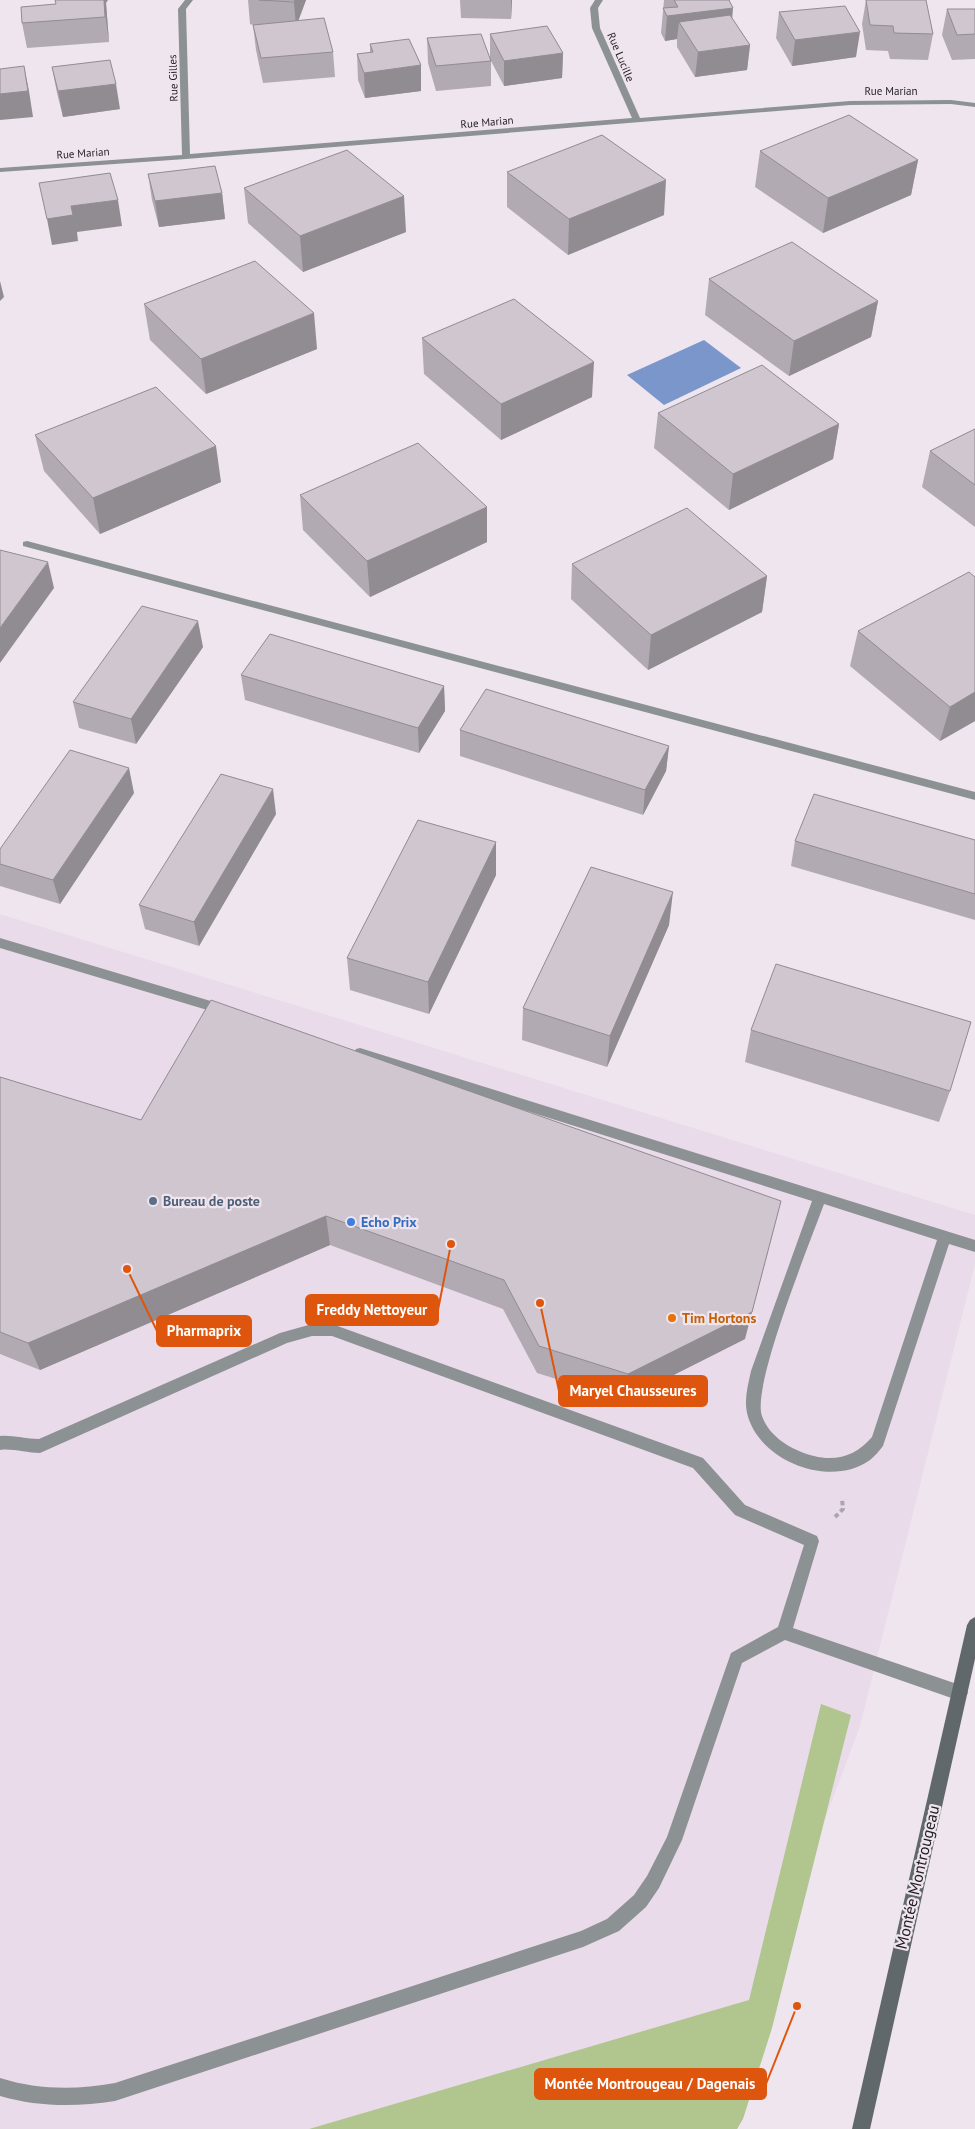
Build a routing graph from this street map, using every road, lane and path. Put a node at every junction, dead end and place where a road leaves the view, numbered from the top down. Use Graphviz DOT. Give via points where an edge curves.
graph roads {
  1 [pos="190,0"];
  2 [pos="599,0"];
  3 [pos="975,104"];
  4 [pos="637,122"];
  5 [pos="186,157"];
  6 [pos="0,170"];
  7 [pos="27,544"];
  8 [pos="975,796"];
  9 [pos="0,943"];
  10 [pos="236,1014"];
  11 [pos="347,1049"];
  12 [pos="820,1198"];
  13 [pos="945,1236"];
  14 [pos="975,1246"];
  15 [pos="0,1443"];
  16 [pos="840,1464"];
  17 [pos="812,1541"];
  18 [pos="975,1626"];
  19 [pos="784,1632"];
  20 [pos="960,1693"];
  21 [pos="0,2087"];
  22 [pos="860,2129"];
  1 -- 5 [label="street, Rue Gilles" via="182,9"];
  2 -- 4 [label="street, Rue Lucille" via="594,8 596,28"];
  3 -- 4 [label="street, Rue Marian" via="850,103"];
  4 -- 5 [label="street, Rue Marian"];
  5 -- 6 [label="street, Rue Marian"];
  7 -- 8 [label="street"];
  9 -- 10 [label="street"];
  11 -- 12 [label="street"];
  12 -- 13 [label="street"];
  12 -- 16 [label="street" via="758,1372 753,1408 756,1421 765,1434 792,1456 810,1462"];
  13 -- 14 [label="street"];
  13 -- 16 [label="street" via="878,1441 862,1458"];
  15 -- 17 [label="street" via="40,1446 285,1337 312,1330 332,1330 698,1463 740,1510"];
  16 -- 17 [label="path" via="843,1509"];
  17 -- 19 [label="street"];
  18 -- 20 [label="street, Montée Montrougeau"];
  19 -- 20 [label="street"];
  19 -- 21 [label="street" via="736,1658 674,1840 654,1882 640,1902 613,1924 583,1939 115,2092 86,2097 48,2097"];
  20 -- 22 [label="street, Montée Montrougeau"];
}
